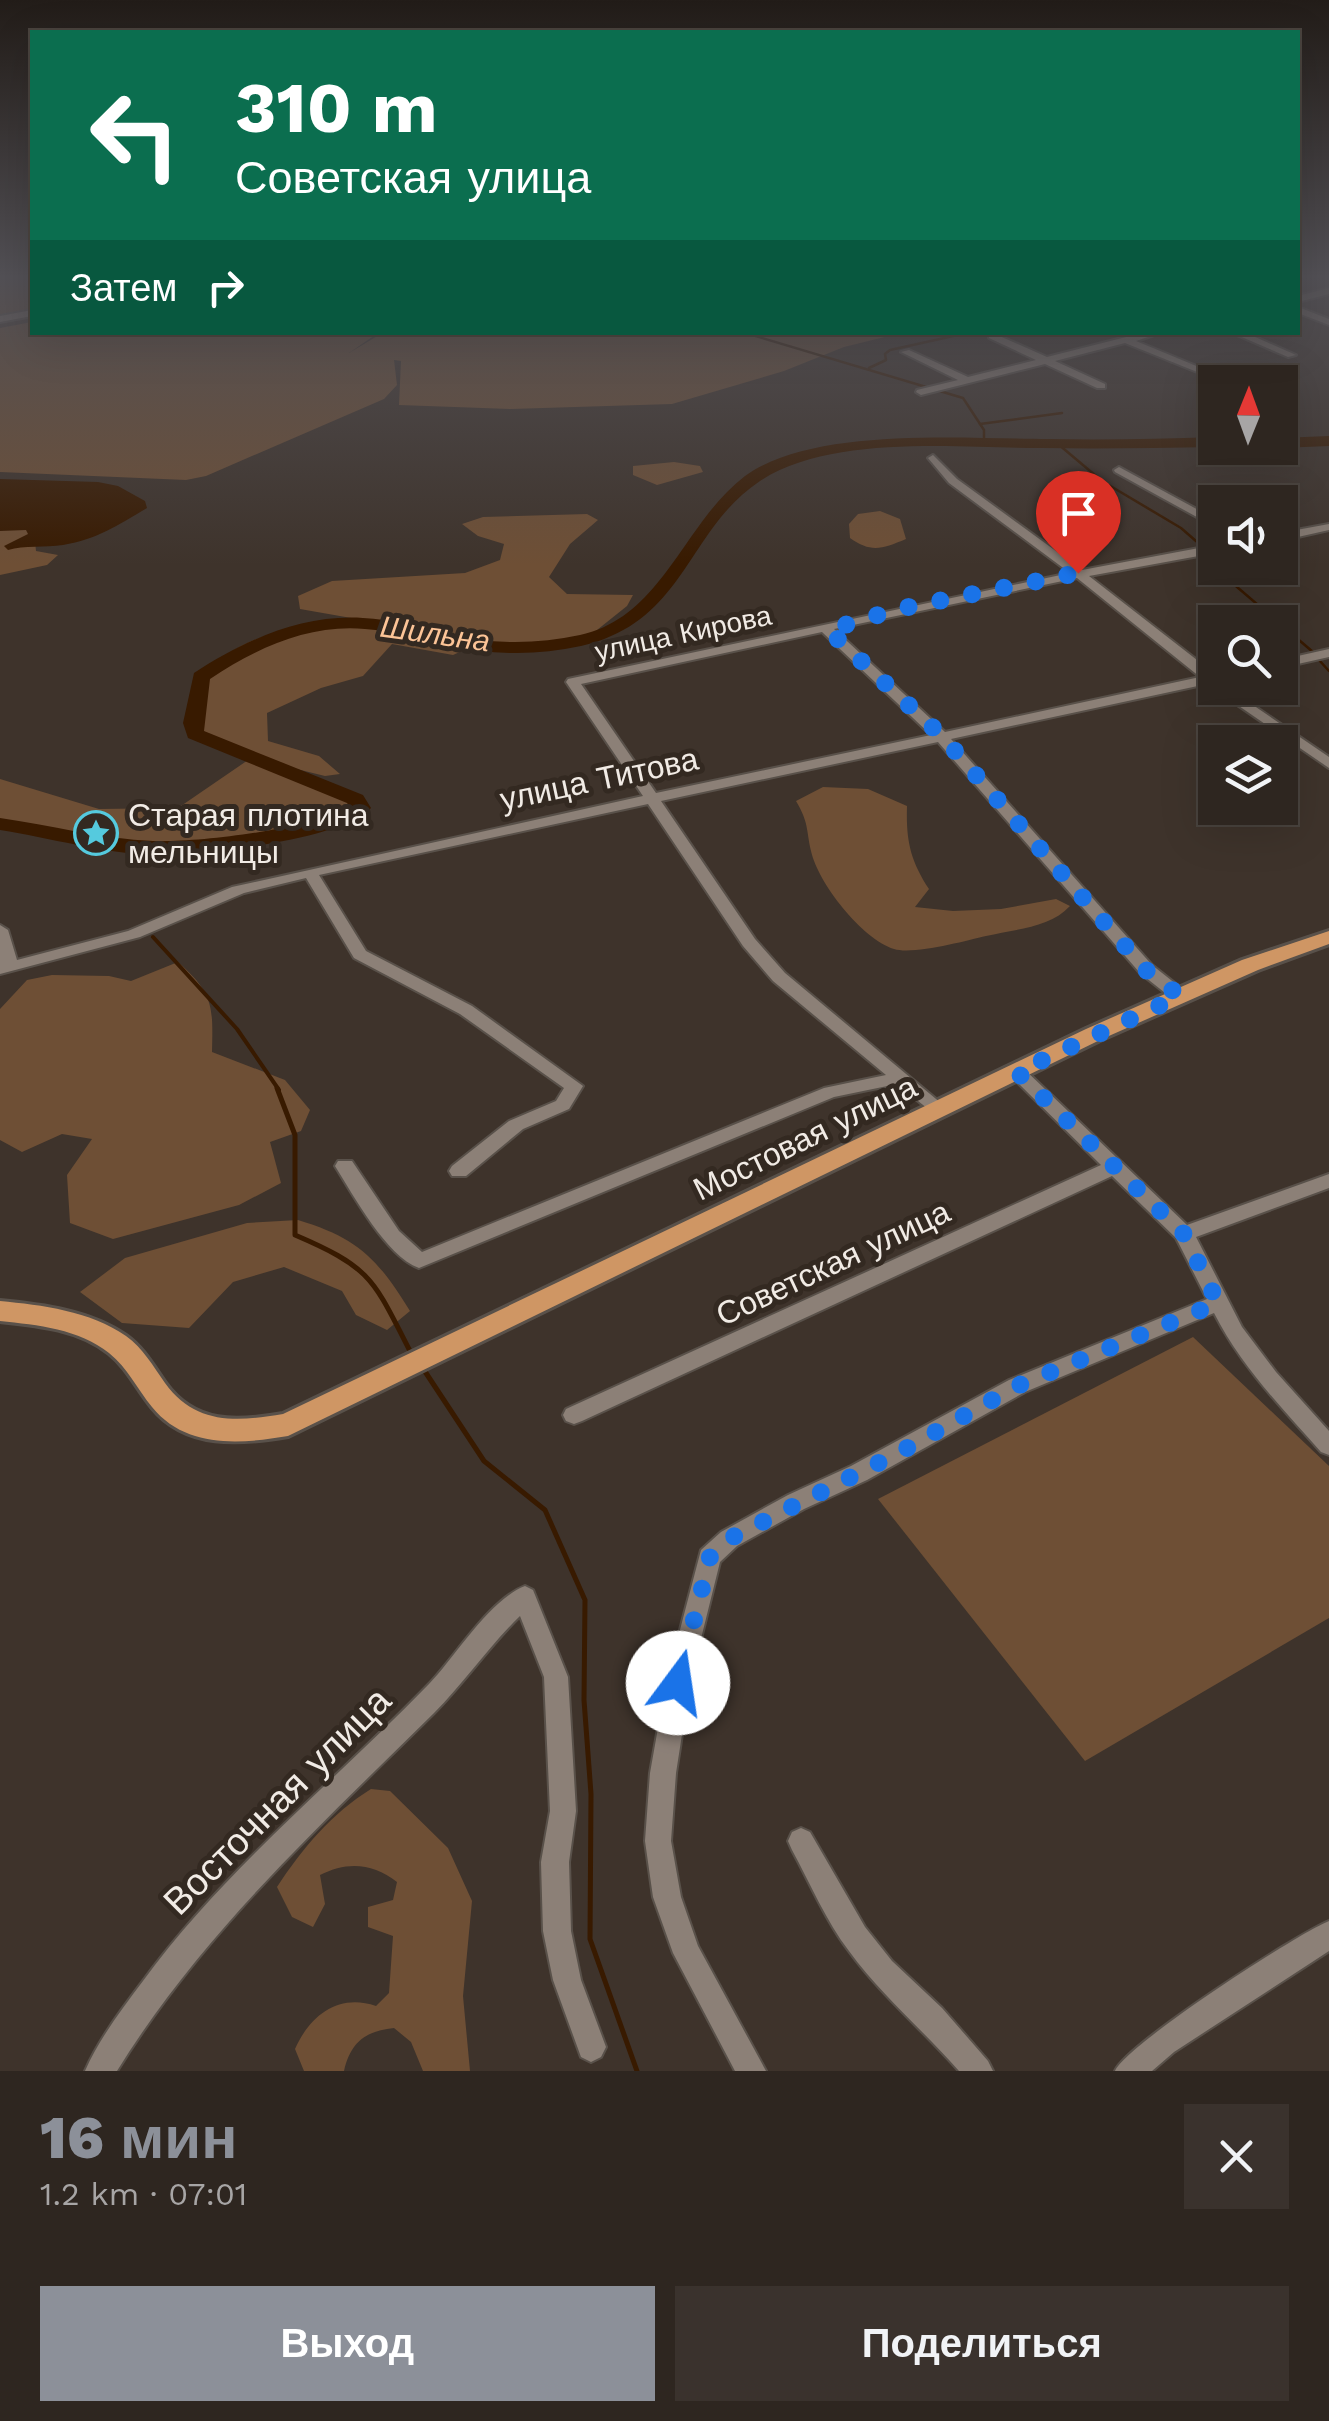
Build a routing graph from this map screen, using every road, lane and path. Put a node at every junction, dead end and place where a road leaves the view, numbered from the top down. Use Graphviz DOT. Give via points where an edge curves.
graph roads {
  1 [pos="948,372"];
  2 [pos="1000,372"];
  3 [pos="1071,372"];
  4 [pos="966,380"];
  5 [pos="1101,386"];
  6 [pos="921,392"];
  7 [pos="933,458"];
  8 [pos="1119,470"];
  9 [pos="1198,514"];
  10 [pos="1329,528"];
  11 [pos="1298,534"];
  12 [pos="1198,552"];
  13 [pos="1078,573"];
  14 [pos="828,630"];
  15 [pos="1329,653"];
  16 [pos="1298,660"];
  17 [pos="1198,668"];
  18 [pos="1198,685"];
  19 [pos="1247,705"];
  20 [pos="942,736"];
  21 [pos="1329,764"];
  22 [pos="652,798"];
  23 [pos="310,872"];
  24 [pos="0,930"];
  25 [pos="1329,938"];
  26 [pos="5,967"];
  27 [pos="1180,996"];
  28 [pos="1017,1072"];
  29 [pos="898,1078"];
  30 [pos="939,1109"];
  31 [pos="345,1166"];
  32 [pos="1116,1166"];
  33 [pos="458,1171"];
  34 [pos="1329,1181"];
  35 [pos="1184,1234"];
  36 [pos="1218,1303"];
  37 [pos="0,1311"];
  38 [pos="574,1415"];
  39 [pos="1329,1446"];
  40 [pos="800,1841"];
  41 [pos="1329,1935"];
  42 [pos="590,2047"];
  43 [pos="100,2071"];
  44 [pos="752,2071"];
  45 [pos="978,2071"];
  46 [pos="1130,2071"];
  1 -- 4 [label="street"];
  2 -- 4 [label="street"];
  3 -- 5 [label="street"];
  4 -- 6 [label="street"];
  7 -- 13 [label="street" via="953,481"];
  8 -- 9 [label="street"];
  10 -- 11 [label="street"];
  12 -- 13 [label="street, улица Кирова"];
  13 -- 14 [label="street, улица Кирова"];
  13 -- 17 [label="street"];
  14 -- 20 [label="street"];
  14 -- 22 [label="street, улица Кирова" via="574,682"];
  15 -- 16 [label="street"];
  18 -- 20 [label="street, улица Титова"];
  19 -- 21 [label="street"];
  20 -- 22 [label="street, улица Титова"];
  20 -- 27 [label="street" via="1146,970"];
  22 -- 23 [label="street, улица Титова"];
  22 -- 29 [label="street" via="779,977"];
  23 -- 26 [label="street, улица Титова" via="238,890 134,934"];
  23 -- 33 [label="street" via="360,954 466,1010 574,1086 563,1105 516,1125"];
  24 -- 26 [label="street, улица Титова"];
  25 -- 27 [label="main road, Мостовая улица"];
  27 -- 28 [label="main road, Мостовая улица"];
  28 -- 30 [label="main road, Мостовая улица"];
  28 -- 32 [label="street"];
  29 -- 30 [label="street"];
  29 -- 31 [label="street, Мостовая улица" via="830,1092 419,1262 392,1236"];
  30 -- 37 [label="main road, Мостовая улица" via="288,1425 244,1433 204,1430 171,1409 128,1352 84,1327"];
  32 -- 35 [label="street"];
  32 -- 38 [label="street, Советская улица"];
  34 -- 35 [label="street"];
  35 -- 36 [label="street"];
  36 -- 39 [label="street" via="1268,1378"];
  36 -- 44 [label="street" via="1017,1386 779,1511 710,1557 678,1683 658,1841 667,1896 687,1953"];
  40 -- 45 [label="street" via="882,1972"];
  41 -- 46 [label="street"];
  42 -- 43 [label="street, Восточная улица" via="557,1931 555,1862 563,1811 556,1678 525,1597 182,1951"];
}
